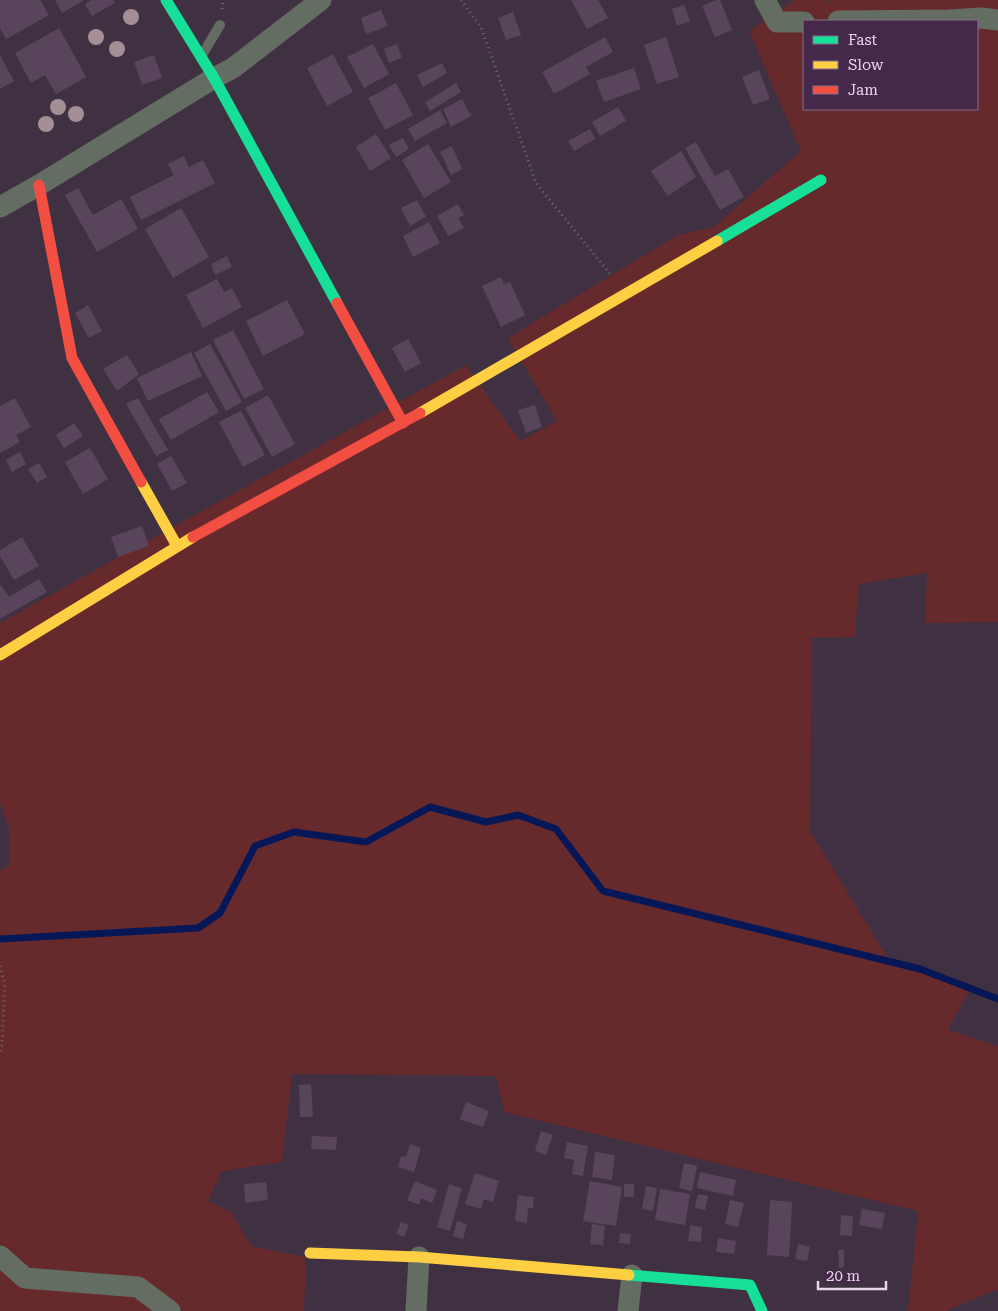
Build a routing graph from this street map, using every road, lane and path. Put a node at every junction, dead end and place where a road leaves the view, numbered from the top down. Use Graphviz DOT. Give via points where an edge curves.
graph roads {
  1 [pos="166,0"];
  2 [pos="321,0"];
  3 [pos="461,0"];
  4 [pos="765,0"];
  5 [pos="950,20"];
  6 [pos="998,20"];
  7 [pos="803,22"];
  8 [pos="220,25"];
  9 [pos="201,58"];
  10 [pos="214,78"];
  11 [pos="822,180"];
  12 [pos="39,185"];
  13 [pos="0,207"];
  14 [pos="626,294"];
  15 [pos="403,423"];
  16 [pos="177,546"];
  17 [pos="0,655"];
  18 [pos="0,966"];
  19 [pos="0,1055"];
  20 [pos="310,1253"];
  21 [pos="0,1256"];
  22 [pos="419,1257"];
  23 [pos="632,1275"];
  24 [pos="170,1311"];
  25 [pos="416,1311"];
  26 [pos="628,1311"];
  27 [pos="762,1311"];
  1 -- 9 [label="street"];
  2 -- 10 [label="street" via="233,68"];
  3 -- 14 [label="path" via="481,27 536,183"];
  4 -- 7 [label="street" via="778,22"];
  5 -- 6 [label="street"];
  8 -- 9 [label="lane"];
  9 -- 10 [label="street"];
  10 -- 12 [label="street"];
  10 -- 15 [label="street"];
  11 -- 14 [label="street"];
  12 -- 13 [label="street"];
  12 -- 16 [label="street" via="72,358"];
  14 -- 15 [label="street"];
  15 -- 16 [label="street"];
  16 -- 17 [label="street"];
  18 -- 19 [label="path" via="5,985"];
  20 -- 22 [label="street"];
  21 -- 24 [label="street" via="25,1278 138,1287"];
  22 -- 23 [label="street"];
  22 -- 25 [label="street"];
  23 -- 26 [label="street"];
  23 -- 27 [label="street" via="750,1285"];
}
